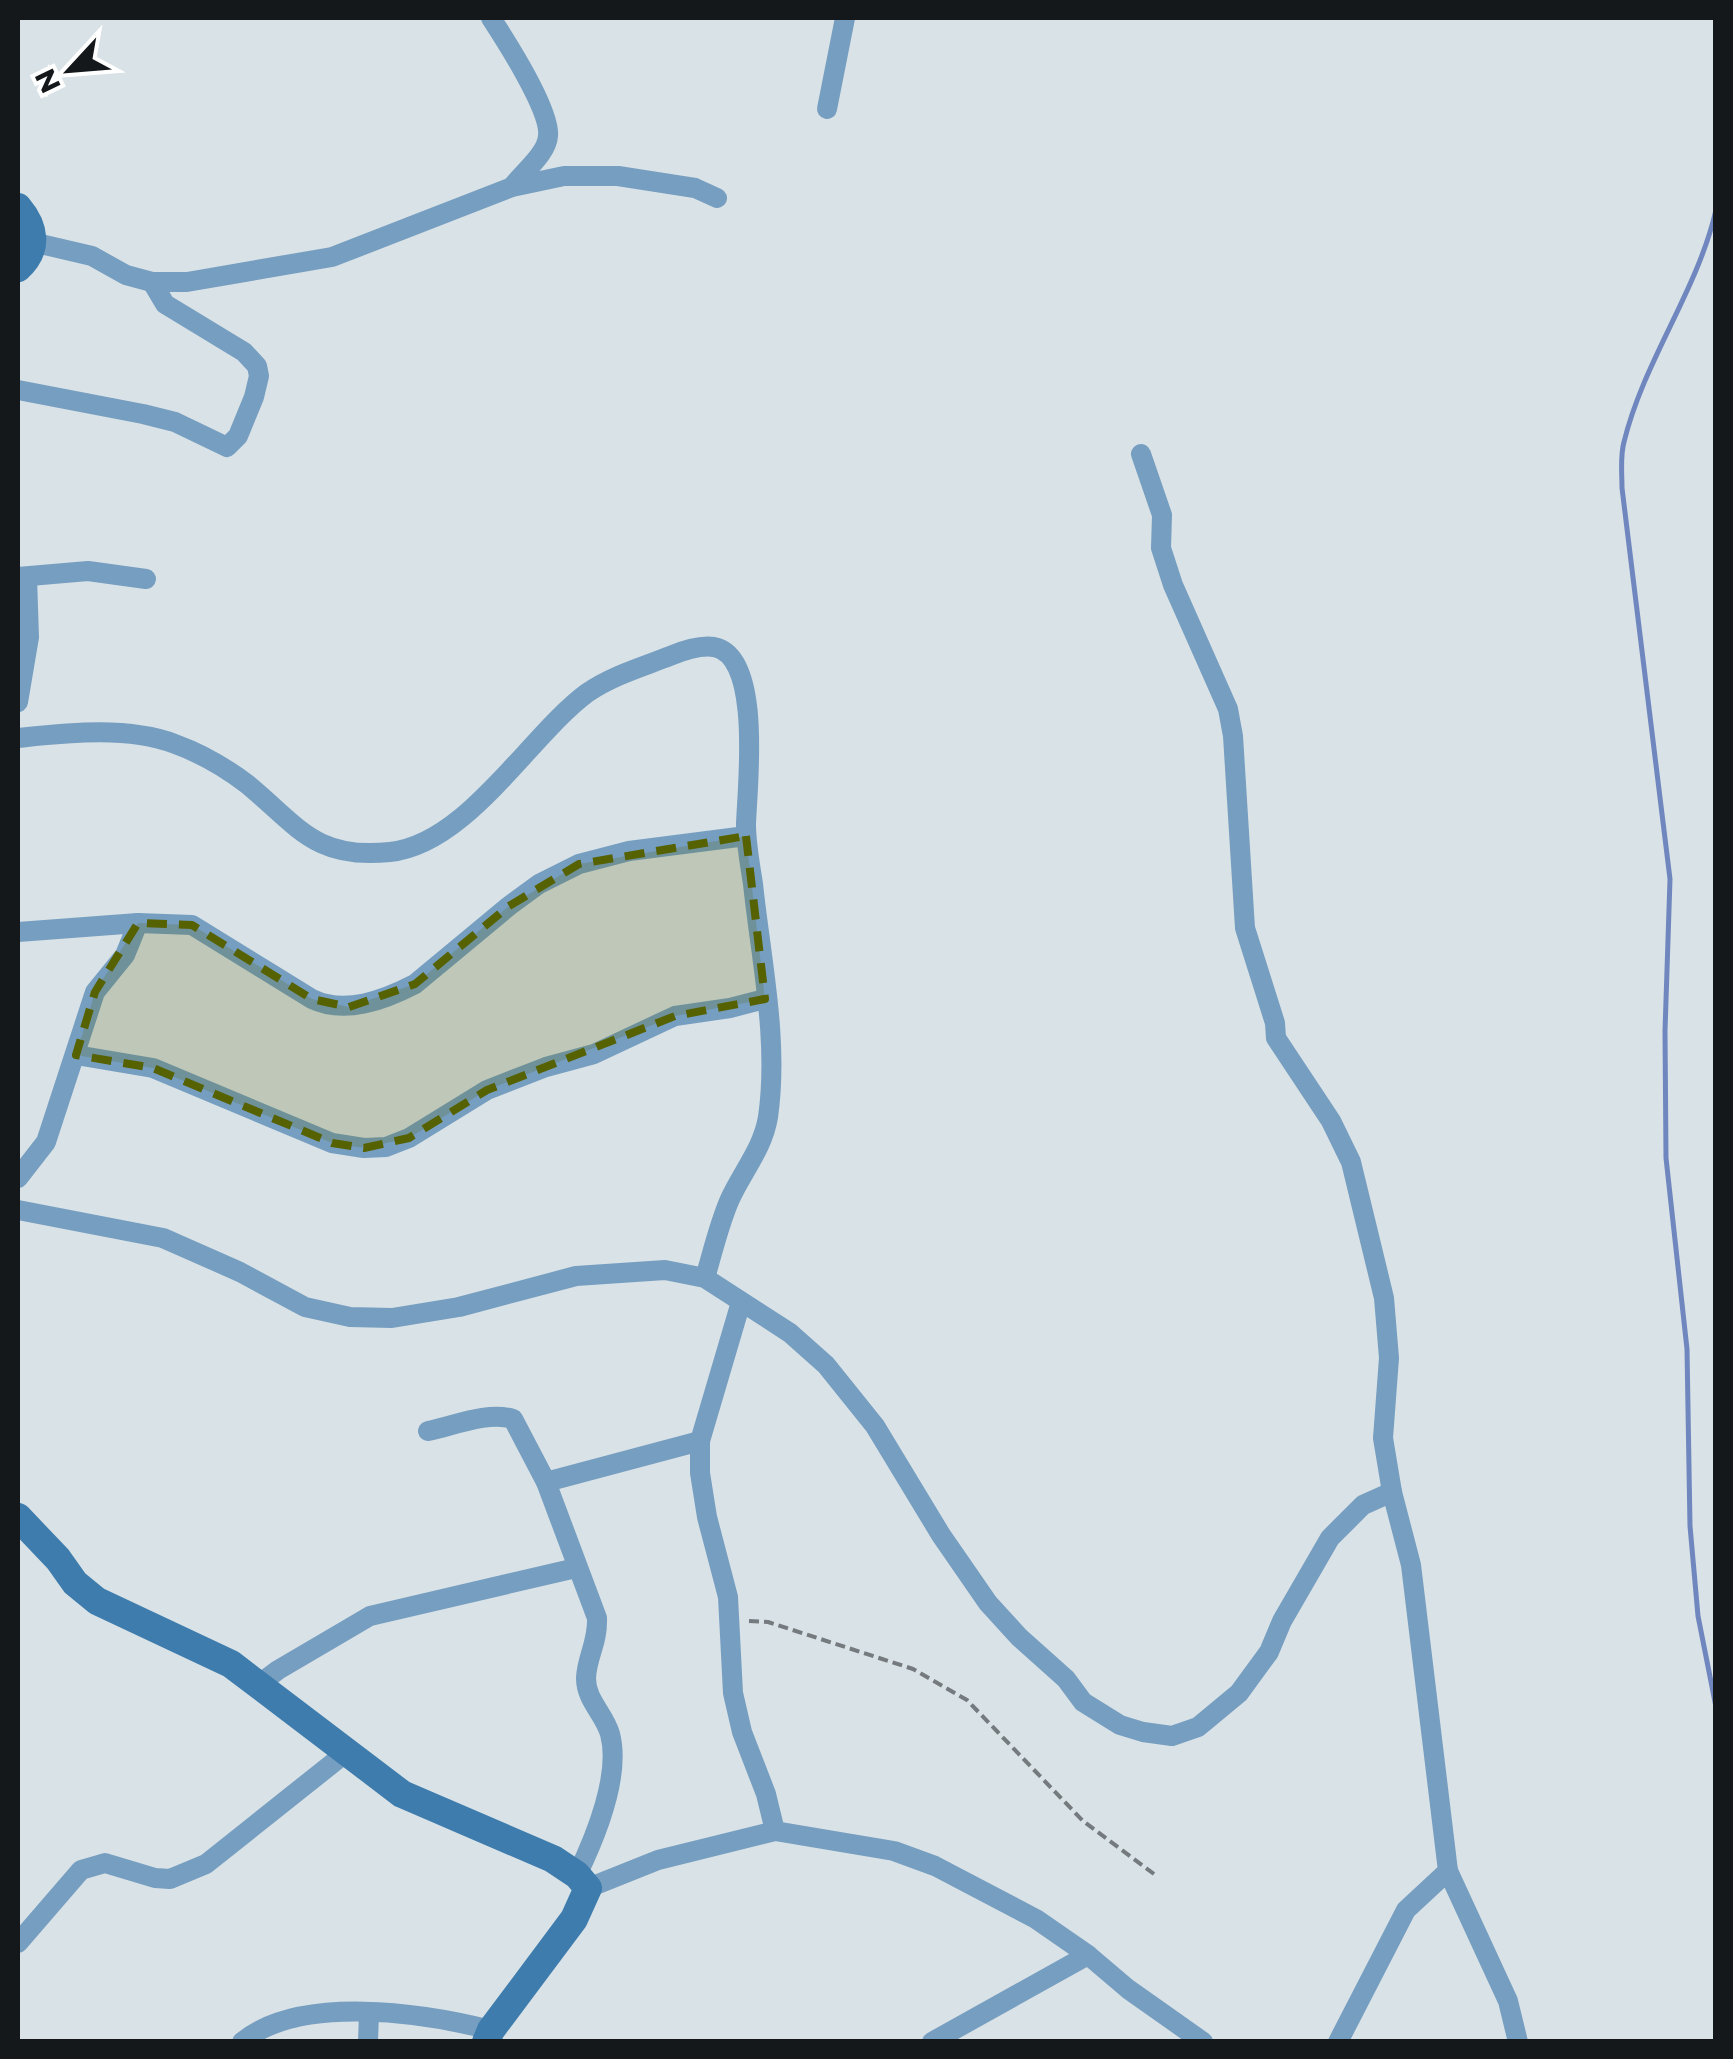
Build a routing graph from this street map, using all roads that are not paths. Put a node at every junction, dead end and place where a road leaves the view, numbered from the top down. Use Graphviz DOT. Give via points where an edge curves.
graph roads {
  1 [pos="492,18"];
  2 [pos="845,18"];
  3 [pos="828,109"];
  4 [pos="512,187"];
  5 [pos="717,198"];
  6 [pos="18,207"];
  7 [pos="32,242"];
  8 [pos="18,268"];
  9 [pos="152,282"];
  10 [pos="18,390"];
  11 [pos="1142,454"];
  12 [pos="22,577"];
  13 [pos="146,580"];
  14 [pos="18,702"];
  15 [pos="18,738"];
  16 [pos="746,836"];
  17 [pos="138,923"];
  18 [pos="18,932"];
  19 [pos="765,999"];
  20 [pos="76,1055"];
  21 [pos="18,1178"];
  22 [pos="18,1210"];
  23 [pos="706,1278"];
  24 [pos="741,1302"];
  25 [pos="428,1432"];
  26 [pos="700,1441"];
  27 [pos="546,1482"];
  28 [pos="1392,1492"];
  29 [pos="18,1518"];
  30 [pos="576,1568"];
  31 [pos="258,1685"];
  32 [pos="348,1750"];
  33 [pos="775,1831"];
  34 [pos="1448,1871"];
  35 [pos="582,1881"];
  36 [pos="18,1943"];
  37 [pos="1088,1955"];
  38 [pos="369,2013"];
  39 [pos="489,2036"];
  40 [pos="242,2042"];
  41 [pos="368,2042"];
  42 [pos="932,2042"];
  43 [pos="1203,2042"];
  44 [pos="1338,2042"];
  45 [pos="1518,2042"];
  1 -- 4 [label="street" via="533,91 548,136"];
  2 -- 3 [label="street"];
  4 -- 5 [label="street" via="564,176 618,176"];
  4 -- 9 [label="street" via="332,257 214,279"];
  6 -- 7 [label="main road" via="30,221"];
  7 -- 8 [label="main road"];
  7 -- 9 [label="street" via="92,256"];
  9 -- 10 [label="street" via="165,304 257,366 254,397 235,442 227,447 175,422"];
  11 -- 28 [label="street" via="1162,515 1160,548 1228,709 1245,928 1276,1038 1331,1121 1359,1192 1384,1298 1389,1358 1383,1438"];
  12 -- 13 [label="street" via="88,571"];
  12 -- 14 [label="street" via="29,637"];
  15 -- 16 [label="street" via="100,732 173,742 226,768 320,845 392,852 417,846 487,796 588,692 676,653 713,647 736,668 748,714"];
  16 -- 17 [label="street" via="579,864 539,884 415,984 350,1006 329,1008 192,924"];
  16 -- 19 [label="street"];
  17 -- 18 [label="street"];
  17 -- 20 [label="street" via="125,954 94,992"];
  19 -- 20 [label="street" via="675,1016 594,1054 487,1090 409,1138 375,1148 332,1143 152,1068"];
  19 -- 23 [label="street" via="772,1043 767,1121 732,1194"];
  20 -- 21 [label="street" via="46,1142"];
  22 -- 23 [label="street" via="163,1238 305,1306 350,1317 459,1307 576,1276 665,1270"];
  23 -- 24 [label="street"];
  24 -- 26 [label="street"];
  24 -- 28 [label="street" via="790,1333 852,1394 941,1535 1018,1637 1083,1702 1143,1732 1172,1736 1198,1727 1239,1693 1270,1652 1330,1538 1363,1505"];
  25 -- 27 [label="street" via="485,1418 514,1419"];
  26 -- 27 [label="street"];
  26 -- 33 [label="street" via="707,1517 724,1574 733,1692"];
  27 -- 30 [label="street"];
  28 -- 34 [label="street" via="1411,1565"];
  29 -- 31 [label="main road" via="85,1594 231,1664"];
  30 -- 31 [label="street" via="370,1616"];
  30 -- 35 [label="street" via="597,1618 586,1678 591,1703 610,1735 613,1764"];
  31 -- 32 [label="main road"];
  32 -- 35 [label="main road" via="402,1794 554,1859"];
  32 -- 36 [label="street" via="184,1876 155,1878 105,1863 82,1870"];
  33 -- 35 [label="street"];
  33 -- 37 [label="street" via="894,1851 935,1866 1036,1918"];
  34 -- 44 [label="street" via="1406,1910"];
  34 -- 45 [label="street" via="1508,2001"];
  35 -- 39 [label="main road" via="574,1918"];
  37 -- 42 [label="street"];
  37 -- 43 [label="street"];
  38 -- 39 [label="street" via="424,2016"];
  38 -- 40 [label="street" via="286,2020"];
  38 -- 41 [label="street"];
}
